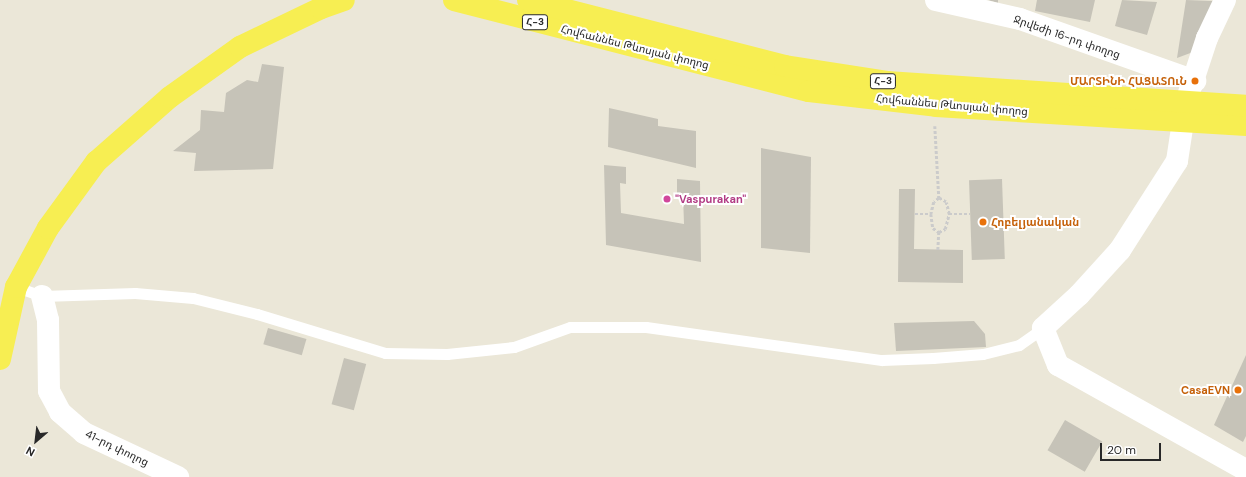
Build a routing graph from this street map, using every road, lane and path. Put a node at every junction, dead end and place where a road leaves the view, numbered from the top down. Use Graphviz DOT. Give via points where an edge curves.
graph roads {
  1 [pos="344,0"];
  2 [pos="454,0"];
  3 [pos="528,0"];
  4 [pos="577,0"];
  5 [pos="936,0"];
  6 [pos="1225,0"];
  7 [pos="591,18"];
  8 [pos="616,42"];
  9 [pos="1195,81"];
  10 [pos="936,106"];
  11 [pos="1246,106"];
  12 [pos="1186,112"];
  13 [pos="1246,125"];
  14 [pos="939,198"];
  15 [pos="915,214"];
  16 [pos="931,214"];
  17 [pos="949,214"];
  18 [pos="970,214"];
  19 [pos="939,232"];
  20 [pos="938,250"];
  21 [pos="16,287"];
  22 [pos="42,296"];
  23 [pos="1043,328"];
  24 [pos="0,359"];
  25 [pos="1246,470"];
  26 [pos="178,477"];
  1 -- 21 [label="main road" via="321,8 240,47 170,97 96,162 48,228"];
  2 -- 8 [label="main road, Հովհաննես Թևոսյան փողոց / Հ-3"];
  3 -- 7 [label="main road, Հովհաննես Թևոսյան փողոց / Հ-3"];
  4 -- 7 [label="main road"];
  5 -- 9 [label="street, Ջրվեժի 16-րդ փողոց" via="1020,20"];
  6 -- 9 [label="street" via="1207,38"];
  7 -- 8 [label="main road"];
  7 -- 12 [label="main road, Հովհաննես Թևոսյան փողոց / Հ-3" via="785,66 887,82"];
  8 -- 10 [label="main road, Հովհաննես Թևոսյան փողոց / Հ-3" via="809,91"];
  9 -- 12 [label="street"];
  10 -- 12 [label="main road, Հովհաննես Թևոսյան փողոց / Հ-3"];
  10 -- 14 [label="path" via="934,135"];
  11 -- 12 [label="main road, Հովհաննես Թևոսյան փողոց / Հ-3"];
  12 -- 13 [label="main road, Հովհաննես Թևոսյան փողոց / Հ-3"];
  12 -- 23 [label="street" via="1177,161 1120,250 1079,295"];
  14 -- 16 [label="path" via="934,202"];
  14 -- 17 [label="path" via="946,202"];
  15 -- 16 [label="path"];
  16 -- 19 [label="path" via="933,228"];
  17 -- 18 [label="path"];
  17 -- 19 [label="path" via="945,229"];
  19 -- 20 [label="path"];
  21 -- 22 [label="lane"];
  21 -- 24 [label="main road"];
  22 -- 23 [label="lane" via="135,293 193,298 257,314 385,353 447,354 514,347 570,327 646,327 882,360 983,354 1019,345"];
  22 -- 26 [label="street, 41-րդ փողոց" via="48,320 49,391 60,412 84,433"];
  23 -- 25 [label="street" via="1058,364"];
}
